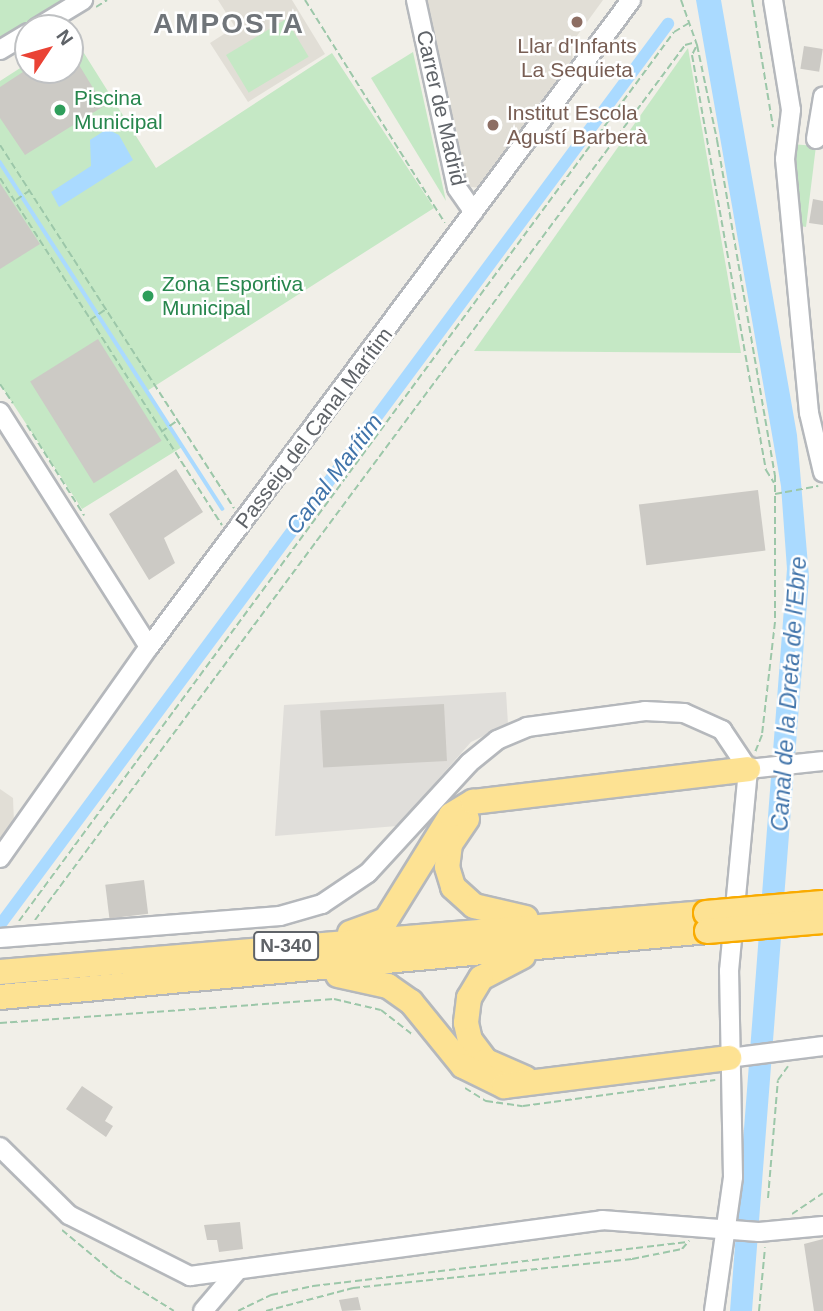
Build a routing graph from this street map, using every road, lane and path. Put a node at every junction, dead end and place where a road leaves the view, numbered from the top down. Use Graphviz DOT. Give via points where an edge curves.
graph roads {
  1 [pos="83,0"];
  2 [pos="305,0"];
  3 [pos="416,0"];
  4 [pos="631,0"];
  5 [pos="681,0"];
  6 [pos="752,0"];
  7 [pos="773,0"];
  8 [pos="60,14"];
  9 [pos="689,23"];
  10 [pos="697,44"];
  11 [pos="823,97"];
  12 [pos="781,133"];
  13 [pos="820,139"];
  14 [pos="0,145"];
  15 [pos="0,178"];
  16 [pos="29,191"];
  17 [pos="14,201"];
  18 [pos="474,212"];
  19 [pos="459,233"];
  20 [pos="106,310"];
  21 [pos="90,320"];
  22 [pos="0,383"];
  23 [pos="7,408"];
  24 [pos="21,415"];
  25 [pos="177,420"];
  26 [pos="161,432"];
  27 [pos="823,472"];
  28 [pos="775,484"];
  29 [pos="823,485"];
  30 [pos="774,495"];
  31 [pos="244,501"];
  32 [pos="230,521"];
  33 [pos="89,524"];
  34 [pos="149,647"];
  35 [pos="823,761"];
  36 [pos="755,768"];
  37 [pos="505,798"];
  38 [pos="0,858"];
  39 [pos="823,903"];
  40 [pos="823,921"];
  41 [pos="706,922"];
  42 [pos="572,924"];
  43 [pos="19,936"];
  44 [pos="0,938"];
  45 [pos="309,944"];
  46 [pos="552,946"];
  47 [pos="0,972"];
  48 [pos="253,974"];
  49 [pos="0,997"];
  50 [pos="0,1023"];
  51 [pos="823,1033"];
  52 [pos="421,1043"];
  53 [pos="807,1050"];
  54 [pos="733,1064"];
  55 [pos="454,1079"];
  56 [pos="547,1081"];
  57 [pos="0,1147"];
  58 [pos="768,1198"];
  59 [pos="700,1224"];
  60 [pos="823,1226"];
  61 [pos="730,1229"];
  62 [pos="763,1232"];
  63 [pos="689,1242"];
  64 [pos="237,1271"];
  65 [pos="180,1274"];
  66 [pos="204,1309"];
  67 [pos="238,1311"];
  68 [pos="266,1311"];
  69 [pos="714,1311"];
  70 [pos="759,1311"];
  1 -- 8 [label="street"];
  2 -- 19 [label="path" via="447,225"];
  3 -- 18 [label="street, Carrer de Madrid" via="457,188"];
  4 -- 18 [label="street, Passeig del Canal Marítim"];
  5 -- 9 [label="path"];
  6 -- 12 [label="path"];
  7 -- 12 [label="street" via="790,97"];
  9 -- 10 [label="path"];
  9 -- 43 [label="path" via="674,32 19,916"];
  10 -- 28 [label="path"];
  10 -- 28 [label="path" via="692,55 766,470"];
  10 -- 43 [label="path" via="685,46 240,649"];
  11 -- 13 [label="street"];
  12 -- 13 [label="street"];
  12 -- 27 [label="street" via="809,413"];
  14 -- 16 [label="path"];
  15 -- 17 [label="path"];
  16 -- 17 [label="path"];
  16 -- 20 [label="path"];
  17 -- 21 [label="path"];
  18 -- 19 [label="street, Passeig del Canal Marítim"];
  19 -- 34 [label="street, Passeig del Canal Marítim"];
  20 -- 21 [label="path"];
  20 -- 25 [label="path"];
  21 -- 26 [label="path"];
  22 -- 23 [label="path"];
  23 -- 34 [label="street"];
  24 -- 33 [label="path"];
  25 -- 26 [label="path"];
  25 -- 31 [label="path" via="236,512"];
  26 -- 32 [label="path" via="217,520 224,528"];
  28 -- 30 [label="path"];
  29 -- 30 [label="path"];
  30 -- 36 [label="path" via="775,622"];
  34 -- 38 [label="street, Passeig del Canal Marítim"];
  35 -- 36 [label="street"];
  36 -- 37 [label="highway"];
  36 -- 43 [label="street" via="722,730 684,713 645,711 527,727 497,740 469,763 368,873 323,904 280,916"];
  36 -- 54 [label="street" via="729,971"];
  37 -- 42 [label="highway" via="476,810 461,824 447,867 453,887 474,906 500,915"];
  37 -- 45 [label="highway" via="473,802 451,815 386,920"];
  39 -- 41 [label="highway, N-340, bridge"];
  40 -- 41 [label="highway, N-340, bridge"];
  41 -- 42 [label="highway, N-340"];
  41 -- 46 [label="highway, N-340"];
  42 -- 45 [label="highway, N-340"];
  43 -- 44 [label="street"];
  45 -- 47 [label="highway, N-340"];
  46 -- 48 [label="highway, N-340"];
  46 -- 56 [label="highway" via="500,964 481,978 469,998 466,1023 470,1041 486,1061 517,1077"];
  48 -- 49 [label="highway, N-340"];
  48 -- 56 [label="highway" via="355,975 388,986 411,1002 480,1079 505,1086"];
  50 -- 52 [label="path" via="334,999 381,1010"];
  51 -- 53 [label="street"];
  53 -- 54 [label="street"];
  53 -- 58 [label="path" via="778,1080"];
  54 -- 55 [label="path" via="514,1106 486,1101"];
  54 -- 56 [label="highway"];
  54 -- 61 [label="street"];
  57 -- 65 [label="street" via="69,1215"];
  59 -- 61 [label="street"];
  59 -- 63 [label="path"];
  59 -- 63 [label="path" via="703,1237"];
  59 -- 64 [label="street" via="602,1220"];
  60 -- 62 [label="street"];
  61 -- 62 [label="street"];
  61 -- 69 [label="street"];
  62 -- 70 [label="path"];
  63 -- 67 [label="path" via="313,1286 271,1295"];
  63 -- 68 [label="path" via="682,1250 632,1259 353,1288"];
  64 -- 65 [label="street"];
  64 -- 66 [label="street"];
  65 -- 66 [label="street" via="201,1286"];
}
